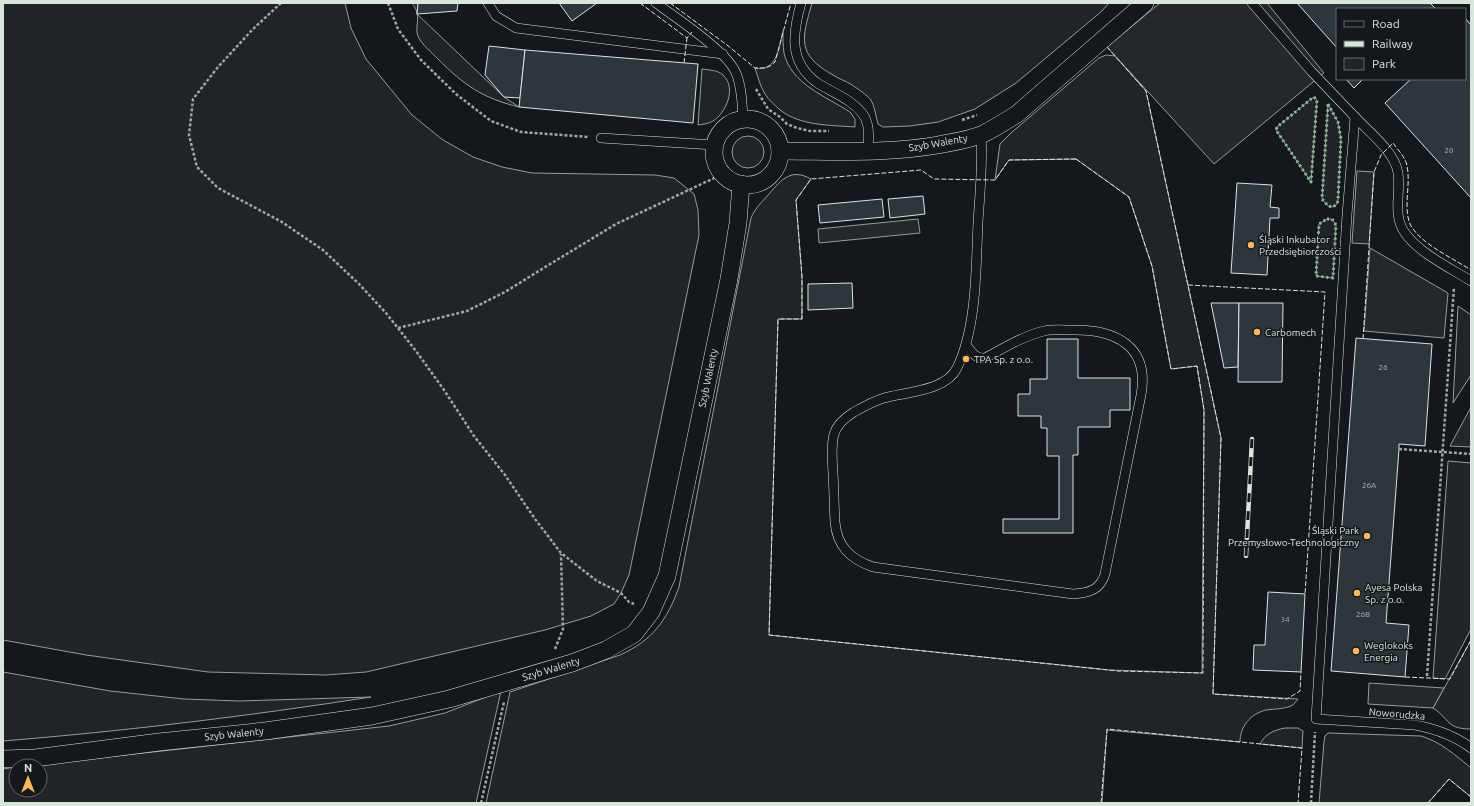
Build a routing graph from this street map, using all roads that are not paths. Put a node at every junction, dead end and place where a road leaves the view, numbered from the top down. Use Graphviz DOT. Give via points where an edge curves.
graph roads {
  1 [pos="488,3"];
  2 [pos="656,3"];
  3 [pos="802,3"];
  4 [pos="1145,3"];
  5 [pos="1252,3"];
  6 [pos="723,54"];
  7 [pos="1355,117"];
  8 [pos="743,118"];
  9 [pos="981,134"];
  10 [pos="601,138"];
  11 [pos="714,145"];
  12 [pos="780,151"];
  13 [pos="868,151"];
  14 [pos="741,184"];
  15 [pos="1471,281"];
  16 [pos="966,345"];
  17 [pos="1471,748"];
  18 [pos="3,759"];
  1 -- 6 [label="lane" via="496,16 516,28"];
  2 -- 6 [label="lane"];
  3 -- 13 [label="lane" via="796,22 794,45 800,64 815,81 859,109 867,122"];
  4 -- 9 [label="street, Szyb Walenty" via="1017,114"];
  5 -- 7 [label="lane"];
  6 -- 8 [label="lane" via="736,72"];
  7 -- 15 [label="lane" via="1386,149 1395,163 1398,172 1398,212 1404,232 1422,250"];
  7 -- 17 [label="lane, Noworudzka" via="1316,720 1429,727 1459,739"];
  8 -- 11 [label="street" via="724,127"];
  8 -- 12 [label="street" via="765,123 778,140"];
  9 -- 13 [label="street, Szyb Walenty" via="955,142 917,148"];
  9 -- 16 [label="lane" via="982,166 974,296"];
  10 -- 11 [label="lane"];
  11 -- 14 [label="street" via="717,166 731,181"];
  12 -- 13 [label="street, Szyb Walenty"];
  12 -- 14 [label="street" via="779,161 769,177 751,185"];
  14 -- 18 [label="street, Szyb Walenty" via="729,279 667,576 651,612 634,634 606,650 572,663 449,699 372,716 34,758"];
  16 -- 16 [label="lane" via="951,378 934,387 883,399 866,406 847,416 838,426 834,433 832,454 836,528 839,540 850,555 872,567 1073,594 1093,590 1102,582 1105,574 1141,395 1142,376 1136,354 1127,344 1115,338 1101,332 1082,329 1044,331 1021,339 985,358 975,356"];
}
